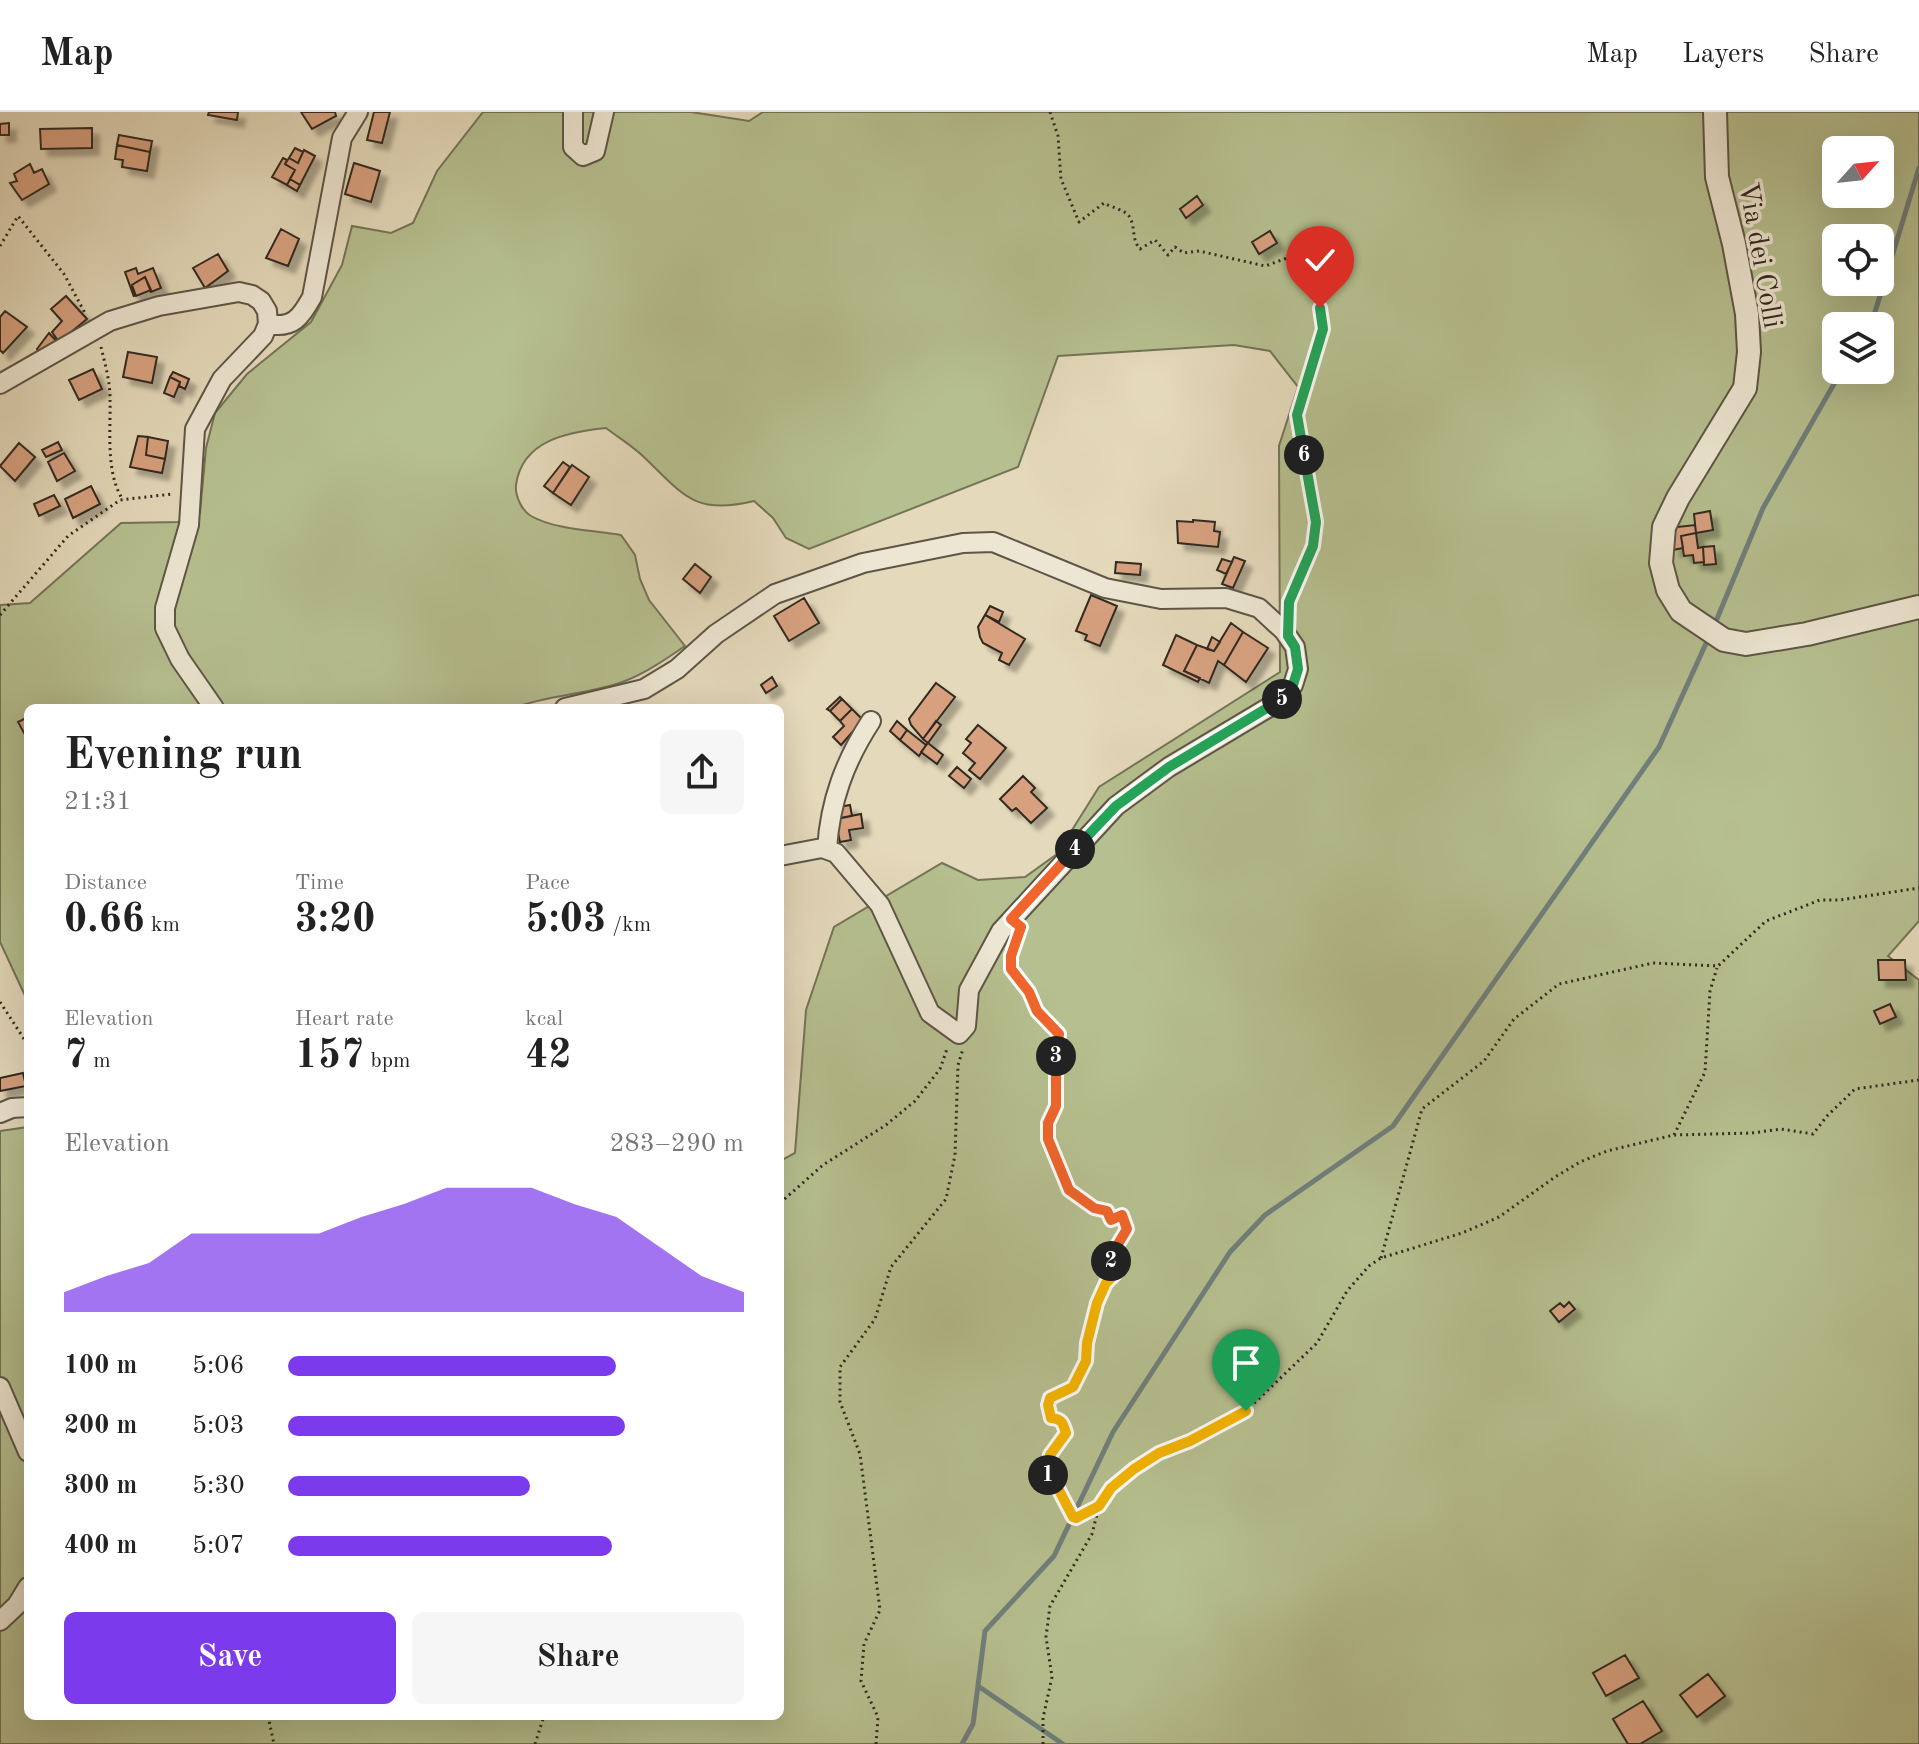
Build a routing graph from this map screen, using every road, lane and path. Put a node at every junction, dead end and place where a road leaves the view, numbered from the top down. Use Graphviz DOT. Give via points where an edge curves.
graph roads {
  1 [pos="358,112"];
  2 [pos="573,112"];
  3 [pos="604,112"];
  4 [pos="1050,112"];
  5 [pos="1715,112"];
  6 [pos="0,246"];
  7 [pos="268,324"];
  8 [pos="95,329"];
  9 [pos="0,384"];
  10 [pos="191,492"];
  11 [pos="123,500"];
  12 [pos="1919,607"];
  13 [pos="0,615"];
  14 [pos="1288,636"];
  15 [pos="211,704"];
  16 [pos="582,704"];
  17 [pos="871,721"];
  18 [pos="827,849"];
  19 [pos="784,855"];
  20 [pos="1919,888"];
  21 [pos="1011,919"];
  22 [pos="1718,966"];
  23 [pos="0,1002"];
  24 [pos="966,1026"];
  25 [pos="24,1039"];
  26 [pos="942,1058"];
  27 [pos="1919,1080"];
  28 [pos="24,1107"];
  29 [pos="0,1113"];
  30 [pos="1674,1135"];
  31 [pos="784,1199"];
  32 [pos="1381,1258"];
  33 [pos="0,1387"];
  34 [pos="24,1443"];
  35 [pos="1099,1506"];
  36 [pos="24,1594"];
  37 [pos="0,1621"];
  38 [pos="269,1720"];
  39 [pos="543,1720"];
  40 [pos="274,1744"];
  41 [pos="535,1744"];
  42 [pos="876,1744"];
  43 [pos="1043,1744"];
  1 -- 7 [label="street" via="342,138 312,297 293,322 283,327"];
  2 -- 3 [label="street" via="573,147 583,156 595,151"];
  4 -- 14 [label="path" via="1058,136 1061,179 1079,222 1104,203 1130,217 1140,249 1151,239 1168,255 1175,247 1184,253 1199,251 1265,266 1302,257 1311,261 1320,277 1323,329 1297,415 1316,522 1313,546 1289,602"];
  5 -- 12 [label="street, Via dei Colli" via="1717,177 1747,314 1749,352 1745,388 1664,527 1661,563 1668,590 1681,611 1724,640 1746,644"];
  6 -- 8 [label="path" via="18,216 64,274"];
  7 -- 8 [label="street" via="261,301 239,292 159,306"];
  7 -- 10 [label="street" via="205,406 195,429"];
  8 -- 9 [label="street"];
  8 -- 11 [label="path" via="108,380 113,469"];
  10 -- 11 [label="path"];
  10 -- 15 [label="street" via="189,525 165,608 165,628"];
  11 -- 13 [label="path" via="68,536"];
  14 -- 16 [label="street" via="1259,608 1226,598 1161,599 1105,588 993,542 963,543 863,563 775,594 644,689"];
  14 -- 21 [label="street" via="1298,669 1281,700 1169,767 1116,806"];
  17 -- 18 [label="street" via="850,754 829,819"];
  18 -- 19 [label="street"];
  18 -- 24 [label="street" via="880,905 930,1013 959,1034"];
  20 -- 22 [label="path" via="1820,900 1766,921"];
  21 -- 24 [label="street" via="969,990"];
  21 -- 35 [label="path" via="1021,927 1011,969 1037,1011 1059,1034 1056,1106 1048,1131 1060,1172 1069,1190 1107,1211 1111,1220 1122,1215 1127,1229 1112,1254 1117,1272 1097,1303 1086,1361 1073,1387 1050,1398 1048,1405 1051,1418 1059,1419 1066,1433 1050,1455 1047,1475 1073,1517"];
  22 -- 30 [label="path" via="1710,991 1705,1072"];
  22 -- 32 [label="path" via="1653,963 1559,984 1514,1019 1484,1061 1422,1109"];
  23 -- 25 [label="path"];
  24 -- 42 [label="path" via="946,1199 891,1267 875,1319 839,1374 840,1402 860,1454 880,1610 864,1644 861,1681 878,1717"];
  26 -- 31 [label="path" via="940,1069 915,1101 823,1165"];
  27 -- 30 [label="path" via="1855,1089 1813,1134 1781,1129"];
  28 -- 29 [label="street"];
  30 -- 32 [label="path" via="1580,1162 1499,1217"];
  32 -- 35 [label="path" via="1347,1291 1317,1343 1246,1411 1134,1469"];
  33 -- 34 [label="street"];
  35 -- 43 [label="path" via="1092,1534 1050,1606 1046,1637 1052,1677"];
  36 -- 37 [label="street"];
  38 -- 40 [label="path"];
  39 -- 41 [label="path"];
}
